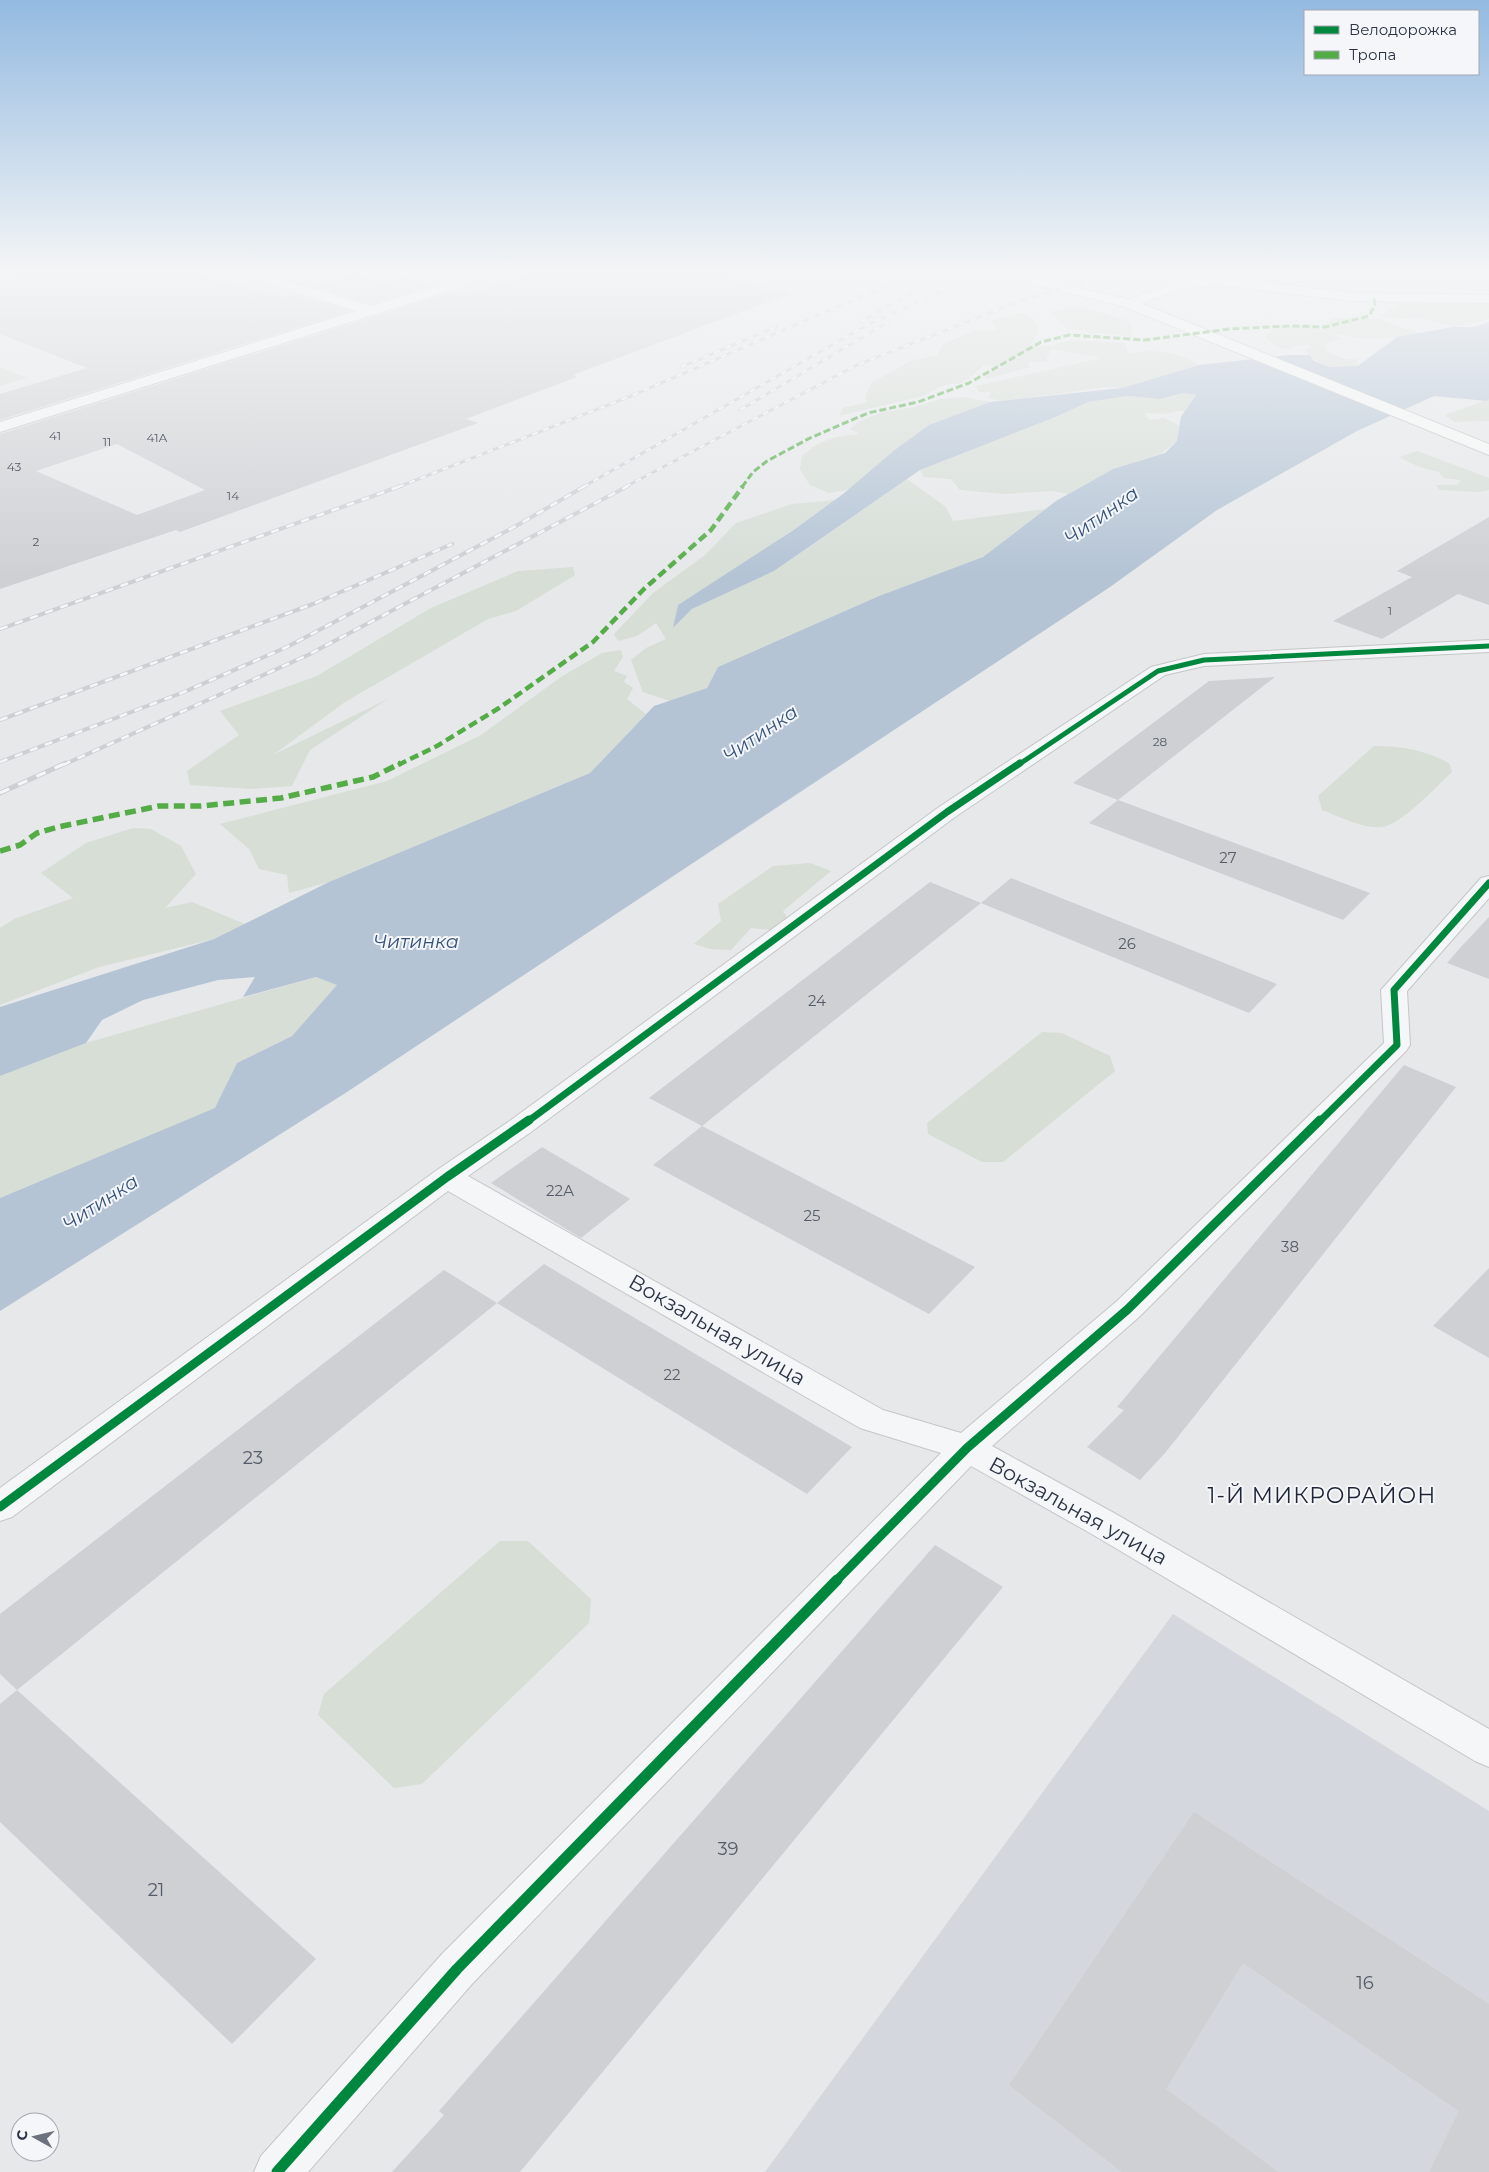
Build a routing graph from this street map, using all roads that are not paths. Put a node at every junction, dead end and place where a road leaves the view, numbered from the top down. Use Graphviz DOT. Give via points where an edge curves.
graph roads {
  1 [pos="169,373"];
  2 [pos="1303,373"];
  3 [pos="0,427"];
  4 [pos="1489,450"];
  5 [pos="1489,646"];
  6 [pos="1489,883"];
  7 [pos="447,1177"];
  8 [pos="967,1448"];
  9 [pos="0,1507"];
  10 [pos="1489,1749"];
  11 [pos="277,2172"];
  1 -- 3 [label="street"];
  2 -- 4 [label="main road"];
  5 -- 7 [label="street" via="1204,660 1158,671 947,812"];
  6 -- 8 [label="street" via="1394,990 1397,1045 1128,1309"];
  7 -- 8 [label="street, Вокзальная улица" via="872,1419"];
  7 -- 9 [label="street"];
  8 -- 10 [label="street, Вокзальная улица"];
  8 -- 11 [label="street" via="457,1969"];
}
